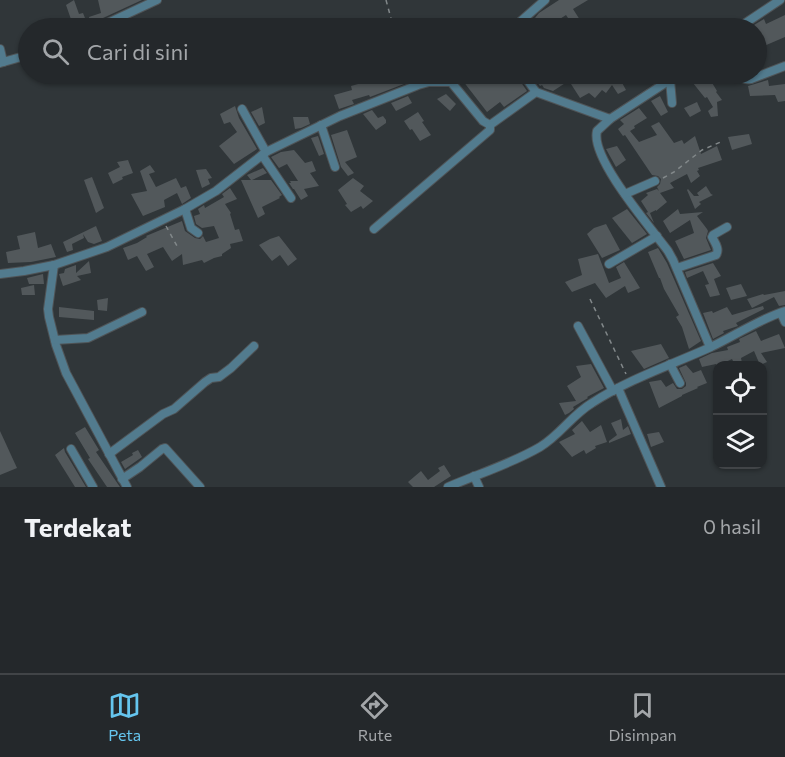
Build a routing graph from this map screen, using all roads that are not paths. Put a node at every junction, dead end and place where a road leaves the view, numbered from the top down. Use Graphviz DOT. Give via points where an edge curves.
graph roads {
  1 [pos="158,0"];
  2 [pos="542,1"];
  3 [pos="783,1"];
  4 [pos="119,18"];
  5 [pos="524,18"];
  6 [pos="755,18"];
  7 [pos="0,49"];
  8 [pos="18,58"];
  9 [pos="2,63"];
  10 [pos="785,66"];
  11 [pos="767,73"];
  12 [pos="418,84"];
  13 [pos="453,84"];
  14 [pos="530,84"];
  15 [pos="664,84"];
  16 [pos="670,84"];
  17 [pos="536,92"];
  18 [pos="672,103"];
  19 [pos="242,109"];
  20 [pos="610,119"];
  21 [pos="490,124"];
  22 [pos="321,125"];
  23 [pos="264,154"];
  24 [pos="335,167"];
  25 [pos="655,181"];
  26 [pos="625,194"];
  27 [pos="291,198"];
  28 [pos="185,209"];
  29 [pos="727,227"];
  30 [pos="374,229"];
  31 [pos="198,234"];
  32 [pos="657,236"];
  33 [pos="609,264"];
  34 [pos="54,265"];
  35 [pos="677,268"];
  36 [pos="0,274"];
  37 [pos="142,312"];
  38 [pos="783,312"];
  39 [pos="785,322"];
  40 [pos="578,326"];
  41 [pos="55,340"];
  42 [pos="254,346"];
  43 [pos="710,347"];
  44 [pos="670,364"];
  45 [pos="680,383"];
  46 [pos="616,389"];
  47 [pos="71,449"];
  48 [pos="109,454"];
  49 [pos="474,476"];
  50 [pos="122,479"];
  51 [pos="93,487"];
  52 [pos="127,487"];
  53 [pos="201,487"];
  54 [pos="448,487"];
  55 [pos="479,487"];
  56 [pos="661,487"];
  1 -- 4 [label="street"];
  2 -- 5 [label="street"];
  3 -- 6 [label="street"];
  7 -- 9 [label="street"];
  8 -- 9 [label="street"];
  10 -- 11 [label="street"];
  12 -- 22 [label="street"];
  13 -- 21 [label="street" via="483,121"];
  14 -- 17 [label="street"];
  15 -- 20 [label="street"];
  16 -- 18 [label="street"];
  17 -- 20 [label="street"];
  17 -- 21 [label="street"];
  19 -- 23 [label="street"];
  20 -- 26 [label="street" via="597,131 597,142"];
  21 -- 30 [label="street" via="490,130"];
  22 -- 23 [label="street"];
  22 -- 24 [label="street"];
  23 -- 27 [label="street"];
  23 -- 28 [label="street"];
  25 -- 26 [label="street"];
  26 -- 32 [label="street"];
  28 -- 31 [label="street" via="191,228"];
  28 -- 34 [label="street" via="107,247"];
  29 -- 35 [label="street" via="712,237 716,255"];
  32 -- 33 [label="street"];
  32 -- 35 [label="street"];
  34 -- 36 [label="street"];
  34 -- 41 [label="street" via="48,309"];
  35 -- 43 [label="street"];
  37 -- 41 [label="street" via="88,338"];
  38 -- 39 [label="street"];
  38 -- 43 [label="street"];
  40 -- 46 [label="street"];
  41 -- 48 [label="street" via="66,373"];
  42 -- 48 [label="street" via="231,368 205,382"];
  43 -- 44 [label="street"];
  44 -- 45 [label="street"];
  44 -- 46 [label="street"];
  46 -- 49 [label="street" via="590,404 550,440"];
  46 -- 56 [label="street"];
  47 -- 51 [label="street"];
  48 -- 50 [label="street"];
  49 -- 54 [label="street"];
  49 -- 55 [label="street"];
  50 -- 52 [label="street"];
  50 -- 53 [label="street" via="165,448"];
}
